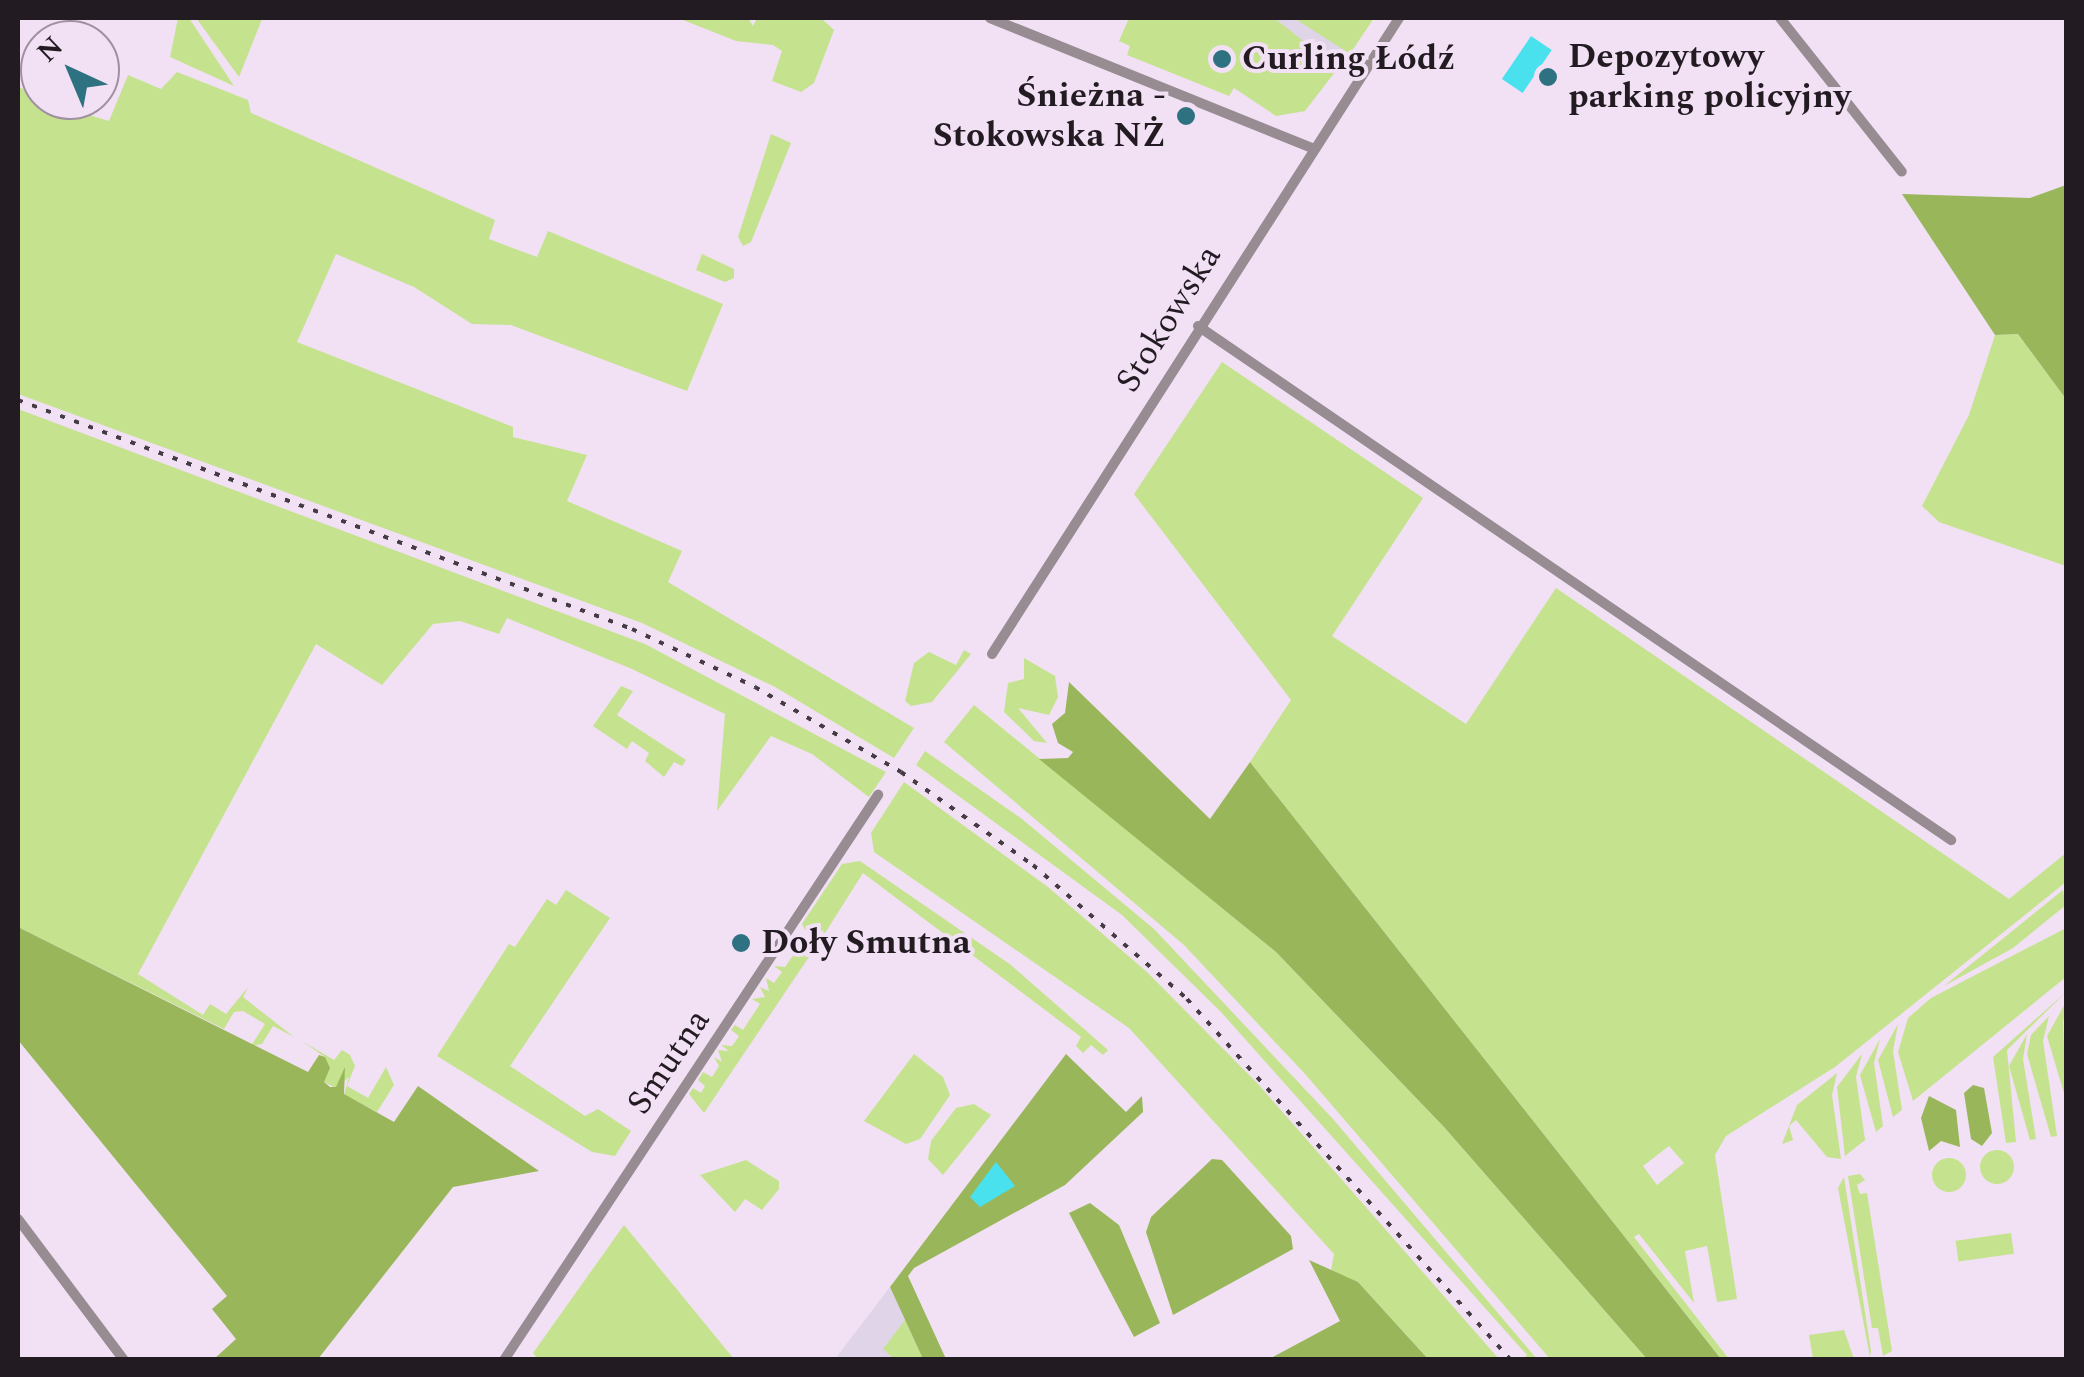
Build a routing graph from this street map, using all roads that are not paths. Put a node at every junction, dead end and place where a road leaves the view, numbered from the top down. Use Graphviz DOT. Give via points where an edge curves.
graph roads {
  1 [pos="990,18"];
  2 [pos="1399,18"];
  3 [pos="1780,18"];
  4 [pos="1312,148"];
  5 [pos="1902,172"];
  6 [pos="1198,326"];
  7 [pos="992,654"];
  8 [pos="878,796"];
  9 [pos="1951,840"];
  10 [pos="18,1219"];
  11 [pos="124,1360"];
  12 [pos="504,1360"];
  1 -- 4 [label="street"];
  2 -- 4 [label="street, Stokowska"];
  3 -- 5 [label="street"];
  4 -- 6 [label="street, Stokowska"];
  6 -- 7 [label="street, Stokowska"];
  6 -- 9 [label="street"];
  8 -- 12 [label="street, Smutna"];
  10 -- 11 [label="street"];
}
